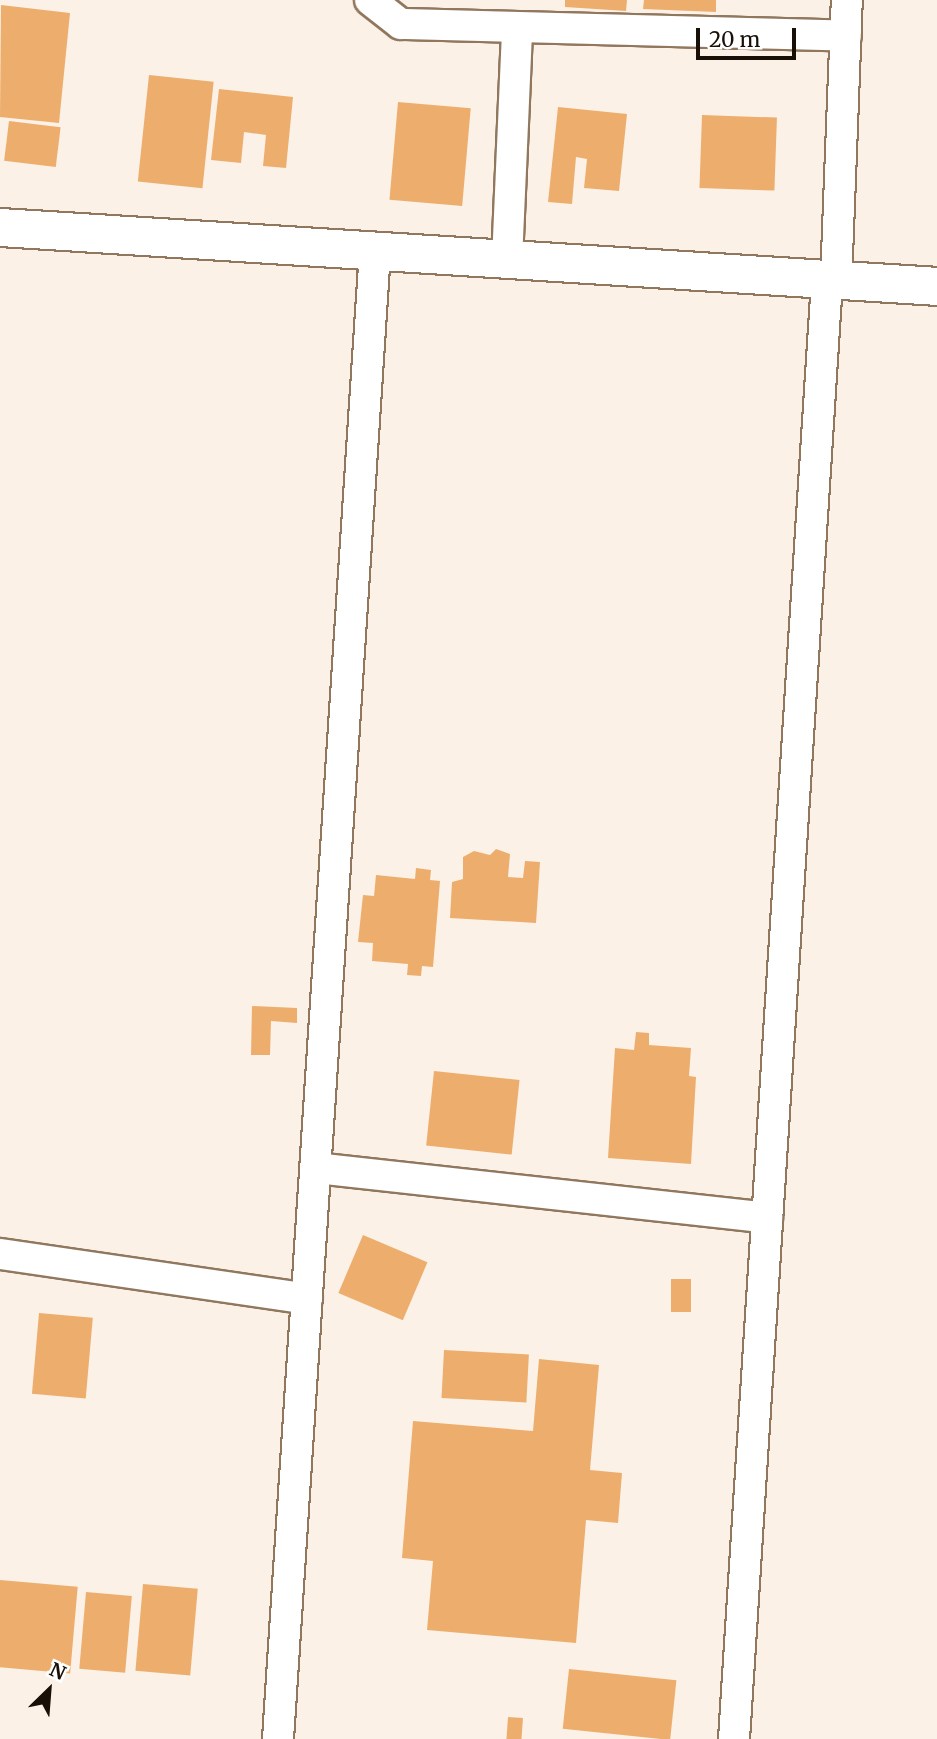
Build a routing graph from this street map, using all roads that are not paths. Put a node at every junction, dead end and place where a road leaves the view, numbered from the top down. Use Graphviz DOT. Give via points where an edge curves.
graph roads {
  1 [pos="370,0"];
  2 [pos="847,0"];
  3 [pos="517,28"];
  4 [pos="846,36"];
  5 [pos="0,227"];
  6 [pos="375,252"];
  7 [pos="506,261"];
  8 [pos="832,282"];
  9 [pos="937,286"];
  10 [pos="316,1168"];
  11 [pos="767,1218"];
  12 [pos="0,1254"];
  13 [pos="307,1299"];
  14 [pos="278,1739"];
  15 [pos="734,1739"];
  1 -- 3 [label="street" via="401,24"];
  2 -- 4 [label="street"];
  3 -- 4 [label="street"];
  3 -- 7 [label="street"];
  4 -- 8 [label="street"];
  5 -- 6 [label="street"];
  6 -- 7 [label="street"];
  6 -- 10 [label="street"];
  7 -- 8 [label="street"];
  8 -- 9 [label="street"];
  8 -- 11 [label="street"];
  10 -- 11 [label="street"];
  10 -- 13 [label="street"];
  11 -- 15 [label="street"];
  12 -- 13 [label="street"];
  13 -- 14 [label="street"];
}
